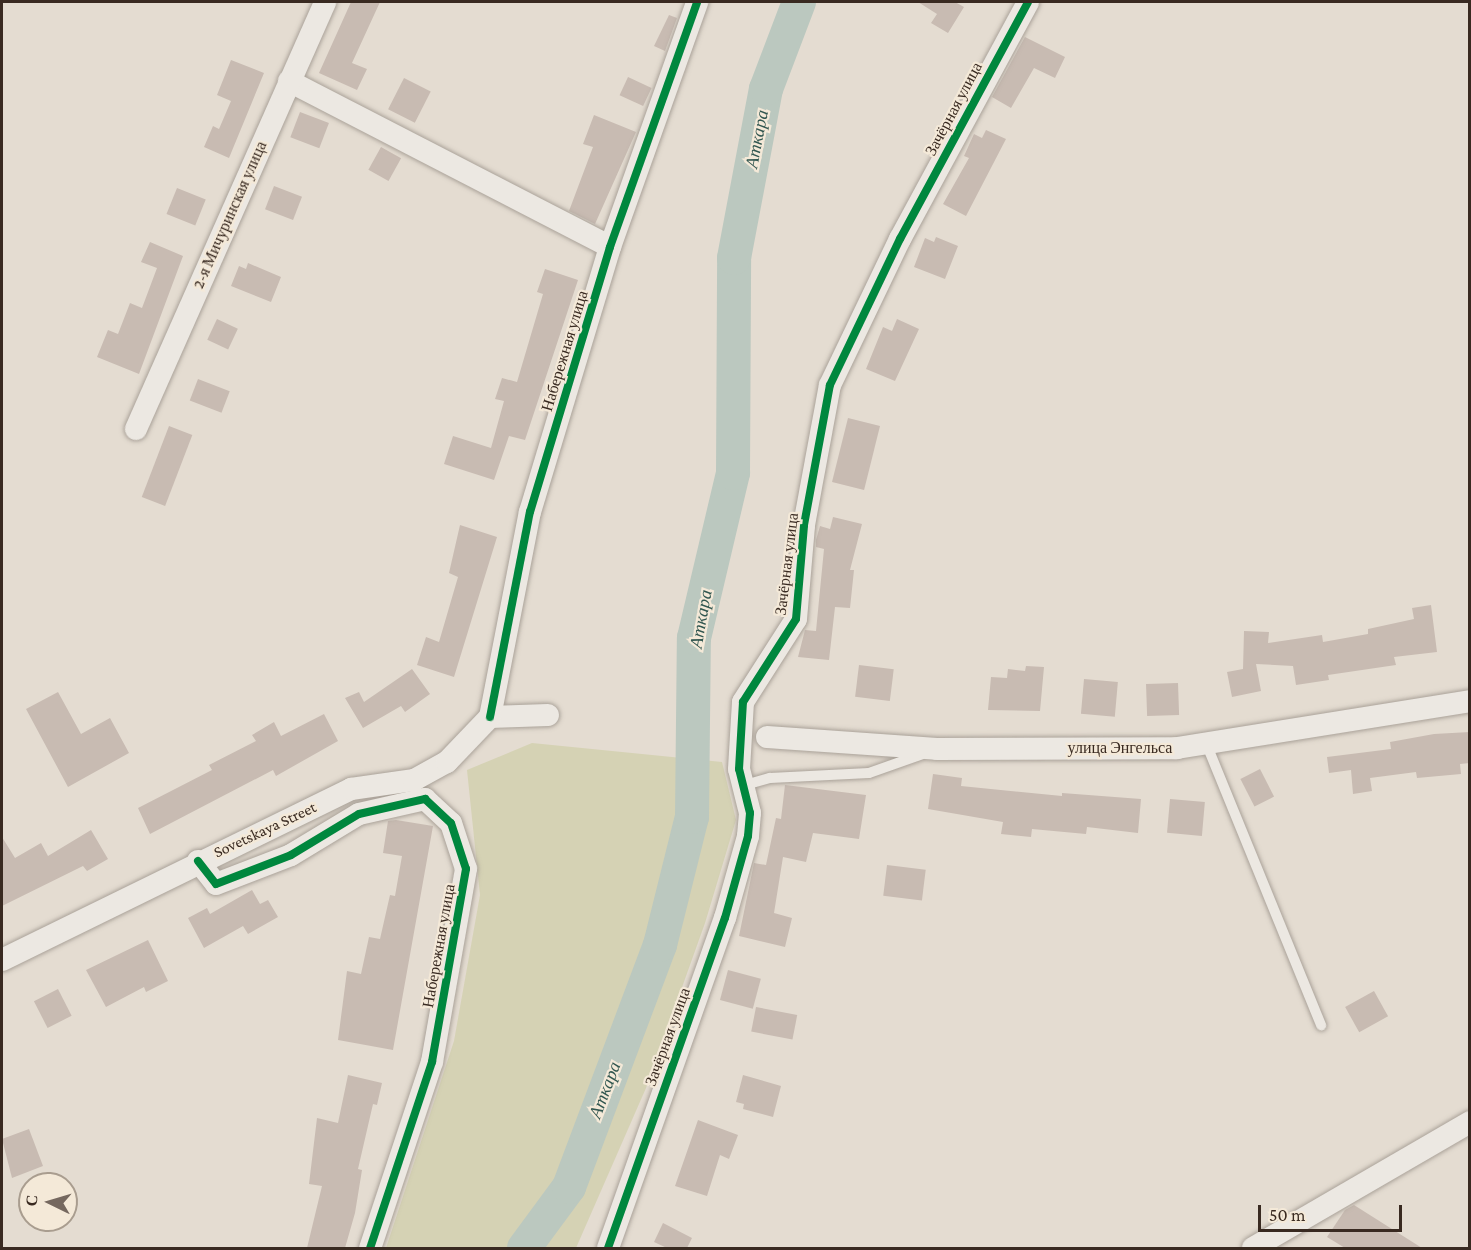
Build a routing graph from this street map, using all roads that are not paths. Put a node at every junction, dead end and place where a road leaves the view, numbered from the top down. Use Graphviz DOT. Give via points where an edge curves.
graph roads {
  1 [pos="325,2"];
  2 [pos="697,2"];
  3 [pos="1028,2"];
  4 [pos="289,81"];
  5 [pos="610,247"];
  6 [pos="136,429"];
  7 [pos="1470,700"];
  8 [pos="548,715"];
  9 [pos="490,717"];
  10 [pos="767,737"];
  11 [pos="1206,743"];
  12 [pos="937,749"];
  13 [pos="745,785"];
  14 [pos="198,861"];
  15 [pos="2,960"];
  16 [pos="1321,1025"];
  17 [pos="1470,1122"];
  18 [pos="370,1248"];
  19 [pos="608,1248"];
  20 [pos="1253,1248"];
  1 -- 4 [label="street, 2-я Мичуринская улица"];
  2 -- 5 [label="street, Набережная улица"];
  3 -- 13 [label="street, Зачёрная улица" via="900,239 830,385 804,525 796,619 743,702 739,769"];
  4 -- 5 [label="street"];
  4 -- 6 [label="street, 2-я Мичуринская улица"];
  5 -- 9 [label="street, Набережная улица" via="530,512"];
  7 -- 11 [label="street, улица Энгельса"];
  8 -- 9 [label="street"];
  9 -- 14 [label="street, Sovetskaya Street" via="447,762 414,780 351,789"];
  10 -- 12 [label="street, улица Энгельса"];
  11 -- 12 [label="street, улица Энгельса" via="1177,748"];
  11 -- 16 [label="lane"];
  12 -- 13 [label="lane" via="869,773 770,778"];
  13 -- 19 [label="street, Зачёрная улица" via="750,813 748,836 725,918"];
  14 -- 15 [label="street, Sovetskaya Street"];
  14 -- 18 [label="street, Набережная улица" via="216,884 291,855 359,814 425,799 451,823 466,869 432,1062"];
  17 -- 20 [label="street"];
}
